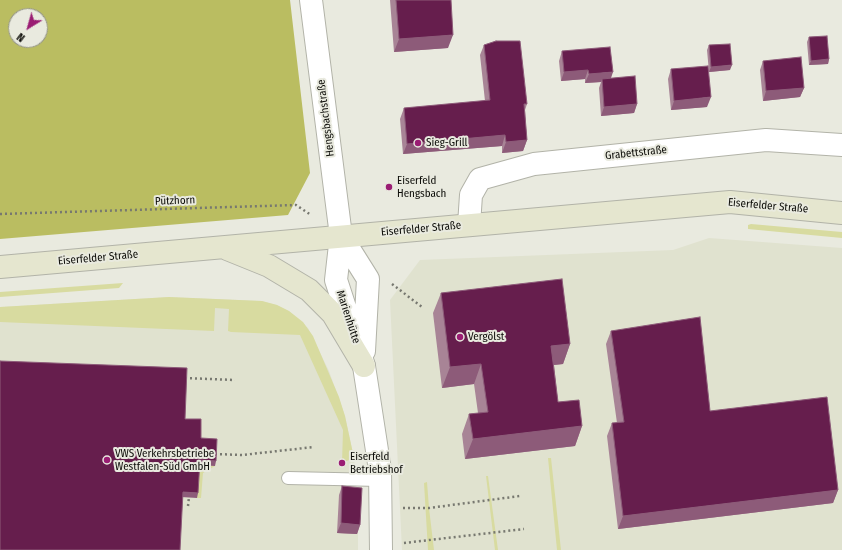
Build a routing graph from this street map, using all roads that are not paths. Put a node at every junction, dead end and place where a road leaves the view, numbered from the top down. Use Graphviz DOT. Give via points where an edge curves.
graph roads {
  1 [pos="312,0"];
  2 [pos="842,145"];
  3 [pos="842,213"];
  4 [pos="469,225"];
  5 [pos="341,236"];
  6 [pos="223,247"];
  7 [pos="0,267"];
  8 [pos="364,366"];
  9 [pos="288,478"];
  10 [pos="380,480"];
  11 [pos="381,550"];
  1 -- 5 [label="street, Hengsbachstraße"];
  2 -- 4 [label="street, Grabettstraße" via="766,140 534,164 480,179 471,195"];
  3 -- 4 [label="main road, Eiserfelder Straße" via="730,202"];
  4 -- 5 [label="main road, Eiserfelder Straße"];
  5 -- 6 [label="main road, Eiserfelder Straße"];
  5 -- 8 [label="street, Marienhütte" via="336,280"];
  5 -- 8 [label="street, Marienhütte" via="368,279"];
  6 -- 7 [label="main road, Eiserfelder Straße"];
  6 -- 8 [label="main road" via="269,266 310,290 333,314"];
  8 -- 10 [label="street, Marienhütte"];
  9 -- 10 [label="lane"];
  10 -- 11 [label="street, Marienhütte"];
}
